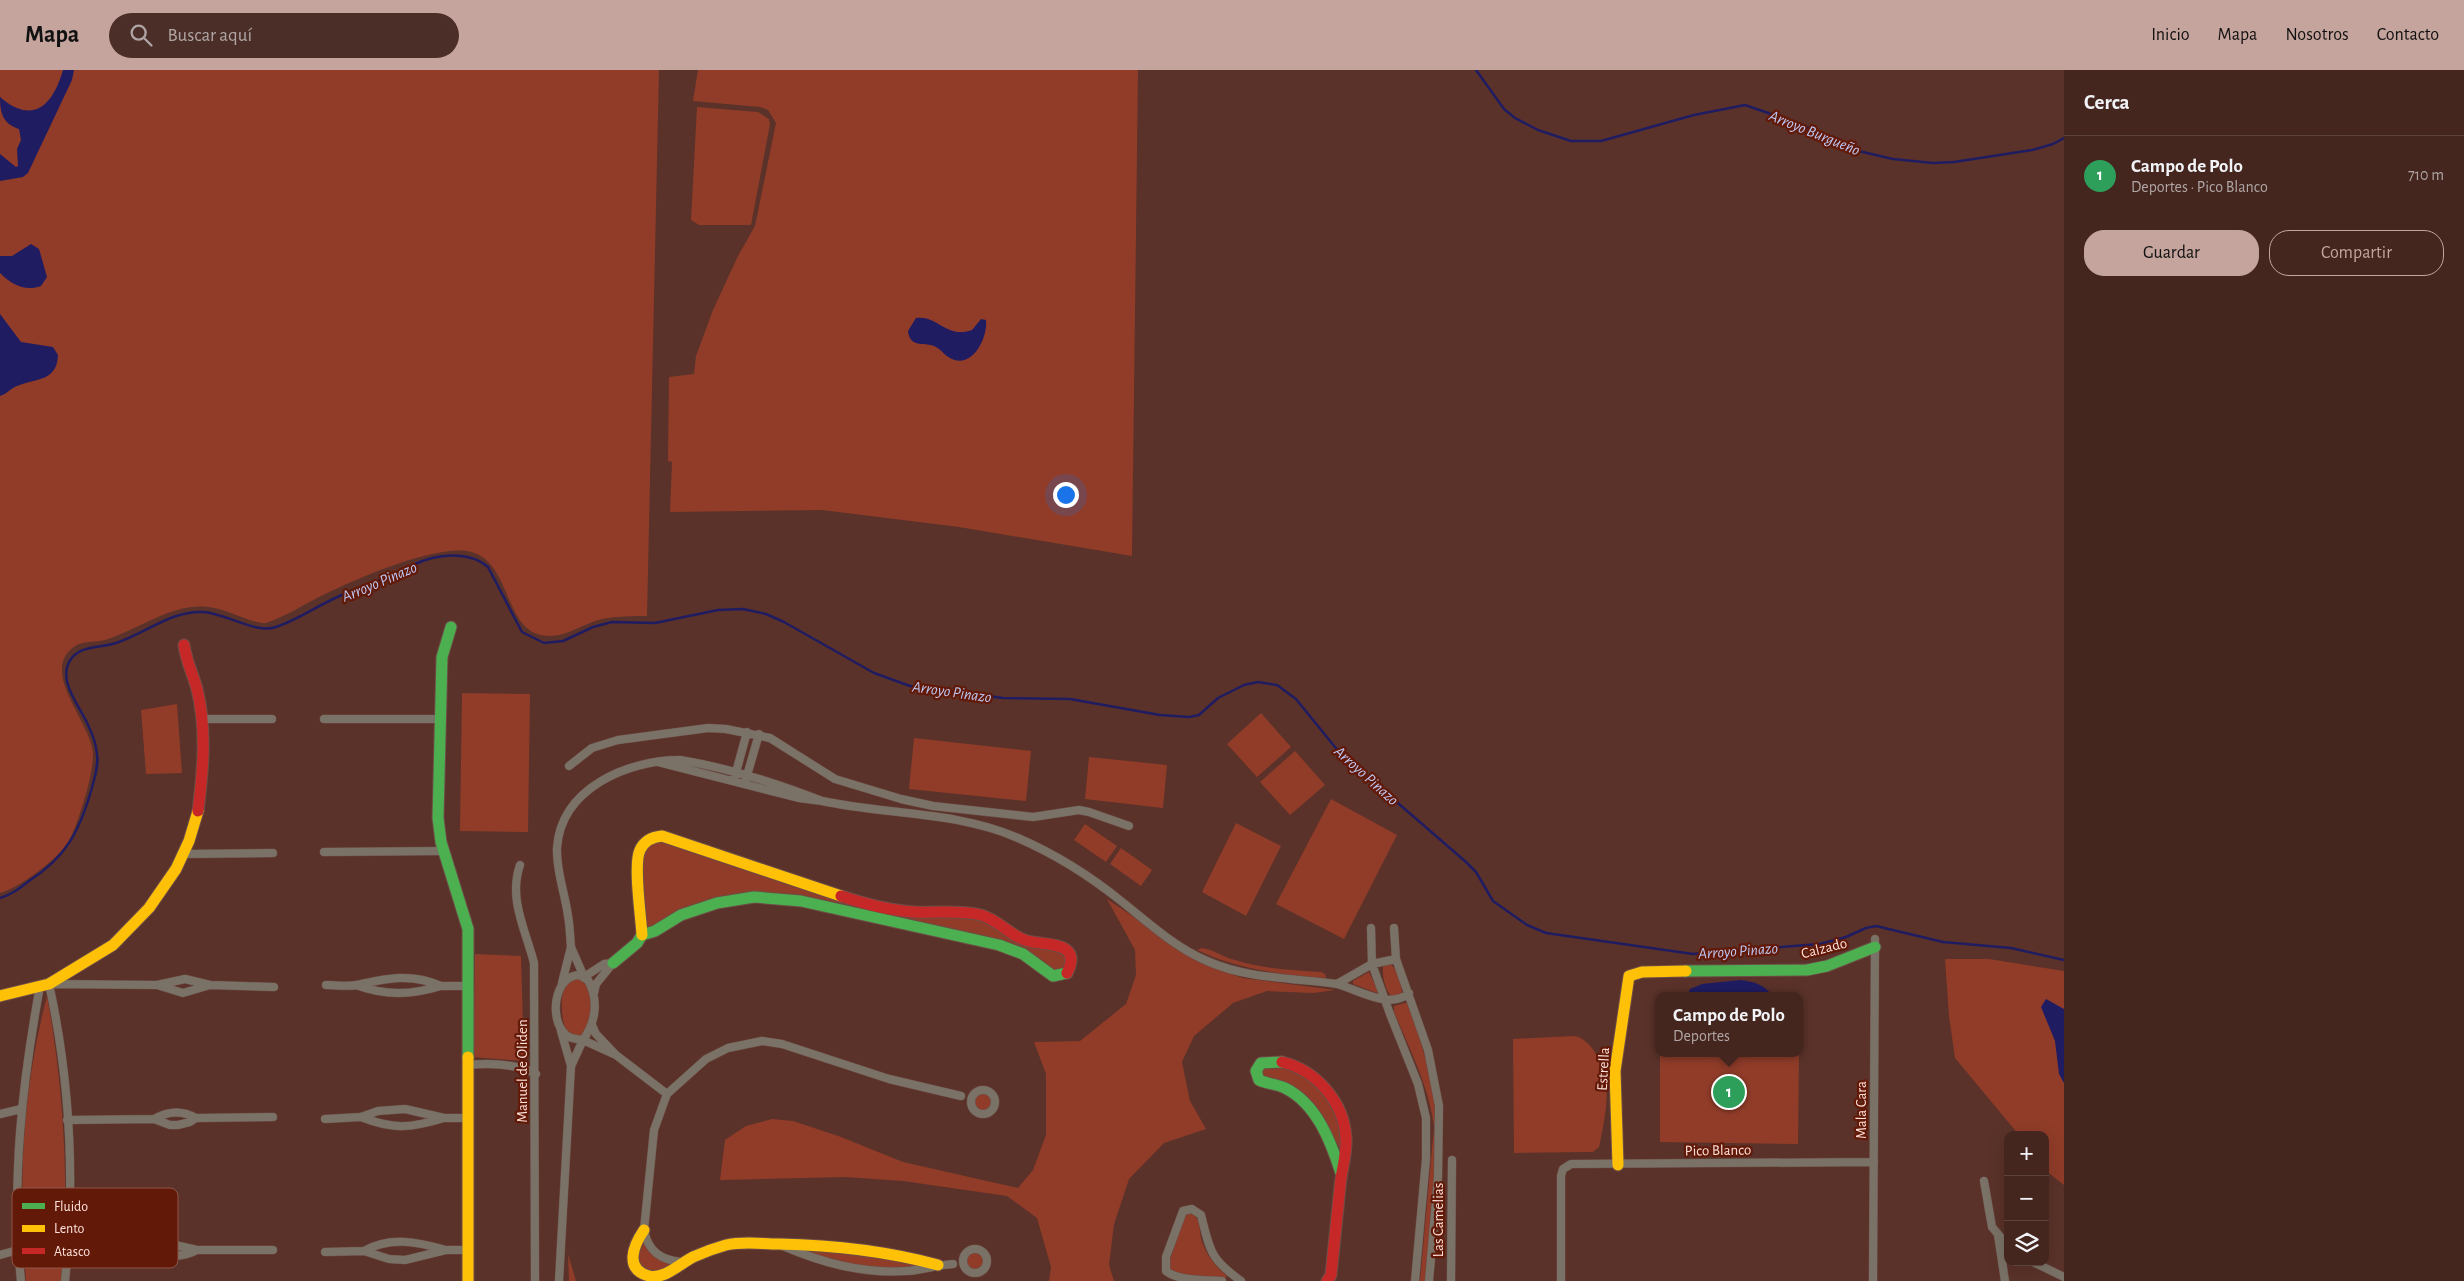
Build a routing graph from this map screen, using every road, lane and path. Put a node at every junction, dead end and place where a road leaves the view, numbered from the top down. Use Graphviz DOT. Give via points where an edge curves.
graph roads {
  1 [pos="451,627"];
  2 [pos="184,645"];
  3 [pos="202,719"];
  4 [pos="272,719"];
  5 [pos="324,719"];
  6 [pos="440,719"];
  7 [pos="747,732"];
  8 [pos="759,734"];
  9 [pos="569,766"];
  10 [pos="735,776"];
  11 [pos="746,779"];
  12 [pos="1129,826"];
  13 [pos="444,851"];
  14 [pos="324,852"];
  15 [pos="273,853"];
  16 [pos="183,854"];
  17 [pos="520,865"];
  18 [pos="868,911"];
  19 [pos="1371,928"];
  20 [pos="1394,928"];
  21 [pos="642,935"];
  22 [pos="1875,943"];
  23 [pos="571,947"];
  24 [pos="1396,959"];
  25 [pos="613,963"];
  26 [pos="1372,964"];
  27 [pos="1629,976"];
  28 [pos="584,977"];
  29 [pos="1337,984"];
  30 [pos="44,985"];
  31 [pos="157,985"];
  32 [pos="210,985"];
  33 [pos="326,985"];
  34 [pos="356,985"];
  35 [pos="561,985"];
  36 [pos="441,986"];
  37 [pos="469,986"];
  38 [pos="274,987"];
  39 [pos="594,993"];
  40 [pos="1409,993"];
  41 [pos="0,996"];
  42 [pos="1385,1000"];
  43 [pos="592,1025"];
  44 [pos="561,1029"];
  45 [pos="584,1040"];
  46 [pos="616,1055"];
  47 [pos="468,1065"];
  48 [pos="571,1066"];
  49 [pos="536,1074"];
  50 [pos="975,1093"];
  51 [pos="667,1094"];
  52 [pos="961,1096"];
  53 [pos="972,1105"];
  54 [pos="21,1108"];
  55 [pos="0,1114"];
  56 [pos="273,1117"];
  57 [pos="361,1117"];
  58 [pos="196,1118"];
  59 [pos="325,1118"];
  60 [pos="444,1118"];
  61 [pos="468,1118"];
  62 [pos="154,1119"];
  63 [pos="67,1120"];
  64 [pos="1452,1160"];
  65 [pos="1874,1162"];
  66 [pos="1618,1165"];
  67 [pos="1340,1173"];
  68 [pos="1984,1181"];
  69 [pos="18,1188"];
  70 [pos="69,1188"];
  71 [pos="644,1230"];
  72 [pos="1998,1235"];
  73 [pos="2004,1242"];
  74 [pos="779,1244"];
  75 [pos="273,1250"];
  76 [pos="446,1250"];
  77 [pos="468,1250"];
  78 [pos="364,1251"];
  79 [pos="325,1252"];
  80 [pos="178,1256"];
  81 [pos="964,1256"];
  82 [pos="682,1262"];
  83 [pos="953,1264"];
  84 [pos="938,1265"];
  85 [pos="2041,1266"];
  86 [pos="19,1268"];
  87 [pos="66,1268"];
  88 [pos="966,1268"];
  89 [pos="2064,1277"];
  90 [pos="20,1281"];
  91 [pos="65,1281"];
  92 [pos="468,1281"];
  93 [pos="535,1281"];
  94 [pos="559,1281"];
  95 [pos="1222,1281"];
  96 [pos="1241,1281"];
  97 [pos="1328,1281"];
  98 [pos="1415,1281"];
  99 [pos="1429,1281"];
  100 [pos="1451,1281"];
  101 [pos="1561,1281"];
  102 [pos="1873,1281"];
  103 [pos="2005,1281"];
  1 -- 6 [label="street" via="442,657"];
  2 -- 3 [label="street"];
  3 -- 4 [label="street"];
  3 -- 16 [label="street" via="204,761 201,798"];
  5 -- 6 [label="street"];
  6 -- 13 [label="street" via="438,818"];
  7 -- 8 [label="street"];
  7 -- 9 [label="street" via="708,728 618,740 592,748"];
  7 -- 10 [label="street"];
  8 -- 11 [label="street"];
  8 -- 12 [label="street" via="779,742 835,779 901,799 1033,817 1084,811 1102,814"];
  10 -- 11 [label="street"];
  10 -- 23 [label="street" via="680,760 658,762 630,768 603,779 578,800 566,819 557,857"];
  11 -- 29 [label="street" via="799,798 952,819 1001,831 1075,869 1169,940 1206,961 1251,974"];
  13 -- 14 [label="street"];
  13 -- 37 [label="street" via="468,929"];
  15 -- 16 [label="street"];
  16 -- 30 [label="street" via="161,893 126,935 98,956"];
  17 -- 49 [label="street, Manuel de Oliden" via="516,881 519,921 534,963"];
  18 -- 18 [label="street" via="1007,947 1023,954 1053,976 1067,973 1071,965 1070,954 1062,946 1026,941 988,917 969,913"];
  18 -- 21 [label="street" via="754,897 698,908"];
  18 -- 21 [label="street" via="671,838 654,837 643,844 637,859"];
  19 -- 26 [label="street"];
  20 -- 24 [label="street"];
  21 -- 25 [label="street"];
  22 -- 27 [label="street, Calzado" via="1854,958 1807,970 1642,972"];
  22 -- 65 [label="street, Mala Cara"];
  23 -- 28 [label="street"];
  23 -- 35 [label="street"];
  24 -- 26 [label="street"];
  24 -- 40 [label="street"];
  25 -- 28 [label="street" via="604,964"];
  25 -- 39 [label="street" via="596,984"];
  26 -- 29 [label="street"];
  26 -- 42 [label="street"];
  27 -- 66 [label="street, Estrella" via="1616,1071"];
  28 -- 35 [label="street" via="572,976"];
  28 -- 39 [label="street"];
  29 -- 42 [label="street"];
  30 -- 31 [label="street"];
  30 -- 41 [label="street"];
  30 -- 54 [label="street"];
  30 -- 63 [label="street" via="61,1050"];
  31 -- 32 [label="street" via="185,979"];
  31 -- 32 [label="street" via="183,993"];
  32 -- 38 [label="street"];
  33 -- 34 [label="street"];
  34 -- 36 [label="street" via="405,977"];
  34 -- 36 [label="street" via="401,995"];
  35 -- 44 [label="street" via="557,1011"];
  36 -- 37 [label="street"];
  37 -- 47 [label="street"];
  39 -- 43 [label="street"];
  40 -- 42 [label="street" via="1402,1000"];
  40 -- 99 [label="street" via="1428,1050 1439,1106 1438,1168"];
  42 -- 98 [label="street" via="1418,1084 1426,1118 1426,1159"];
  43 -- 45 [label="street"];
  43 -- 46 [label="street"];
  44 -- 45 [label="street" via="567,1036"];
  44 -- 48 [label="street"];
  45 -- 46 [label="street"];
  45 -- 48 [label="street"];
  46 -- 51 [label="street"];
  47 -- 49 [label="street" via="511,1066"];
  47 -- 61 [label="street"];
  48 -- 94 [label="street"];
  49 -- 93 [label="street, Manuel de Oliden"];
  50 -- 52 [label="street"];
  50 -- 53 [label="street"];
  50 -- 53 [label="street" via="990,1092 995,1099 994,1107 984,1114 976,1112"];
  51 -- 52 [label="street" via="706,1059 734,1047 762,1041 793,1046 889,1079"];
  51 -- 71 [label="street" via="654,1130"];
  52 -- 53 [label="street"];
  54 -- 55 [label="street"];
  54 -- 69 [label="street"];
  56 -- 58 [label="street"];
  57 -- 59 [label="street"];
  57 -- 60 [label="street" via="378,1111 405,1109"];
  57 -- 60 [label="street" via="400,1128"];
  58 -- 62 [label="street" via="178,1125"];
  58 -- 62 [label="street" via="179,1112 162,1114"];
  60 -- 61 [label="street"];
  61 -- 77 [label="street"];
  62 -- 63 [label="street"];
  63 -- 70 [label="street"];
  64 -- 100 [label="street, Las Camelias"];
  65 -- 66 [label="street, Pico Blanco"];
  65 -- 102 [label="street, Mala Cara"];
  66 -- 101 [label="street, Pico Blanco" via="1571,1164 1563,1169"];
  67 -- 67 [label="street" via="1346,1137 1336,1102 1321,1083 1300,1068 1280,1061 1261,1063 1256,1071 1259,1080 1288,1090 1313,1112"];
  67 -- 97 [label="street"];
  68 -- 72 [label="street" via="1989,1218"];
  71 -- 82 [label="street" via="648,1245 658,1256"];
  71 -- 82 [label="street" via="632,1252 636,1269 648,1277 655,1277"];
  72 -- 73 [label="street"];
  72 -- 103 [label="street"];
  74 -- 82 [label="street" via="722,1246"];
  74 -- 84 [label="street" via="840,1246"];
  74 -- 84 [label="street" via="817,1260 859,1269 909,1271"];
  75 -- 80 [label="street" via="197,1250"];
  76 -- 77 [label="street"];
  76 -- 78 [label="street" via="405,1260"];
  76 -- 78 [label="street" via="406,1242 376,1244"];
  77 -- 92 [label="street"];
  78 -- 79 [label="street"];
  81 -- 83 [label="street"];
  81 -- 88 [label="street"];
  81 -- 88 [label="street" via="970,1250 978,1249 987,1257 981,1271 973,1272"];
  83 -- 84 [label="street"];
  83 -- 88 [label="street"];
  85 -- 89 [label="street"];
  86 -- 90 [label="street"];
  87 -- 91 [label="street"];
  95 -- 96 [label="street" via="1184,1279 1166,1271 1166,1257 1183,1211 1192,1209 1201,1215 1211,1253"];
}
